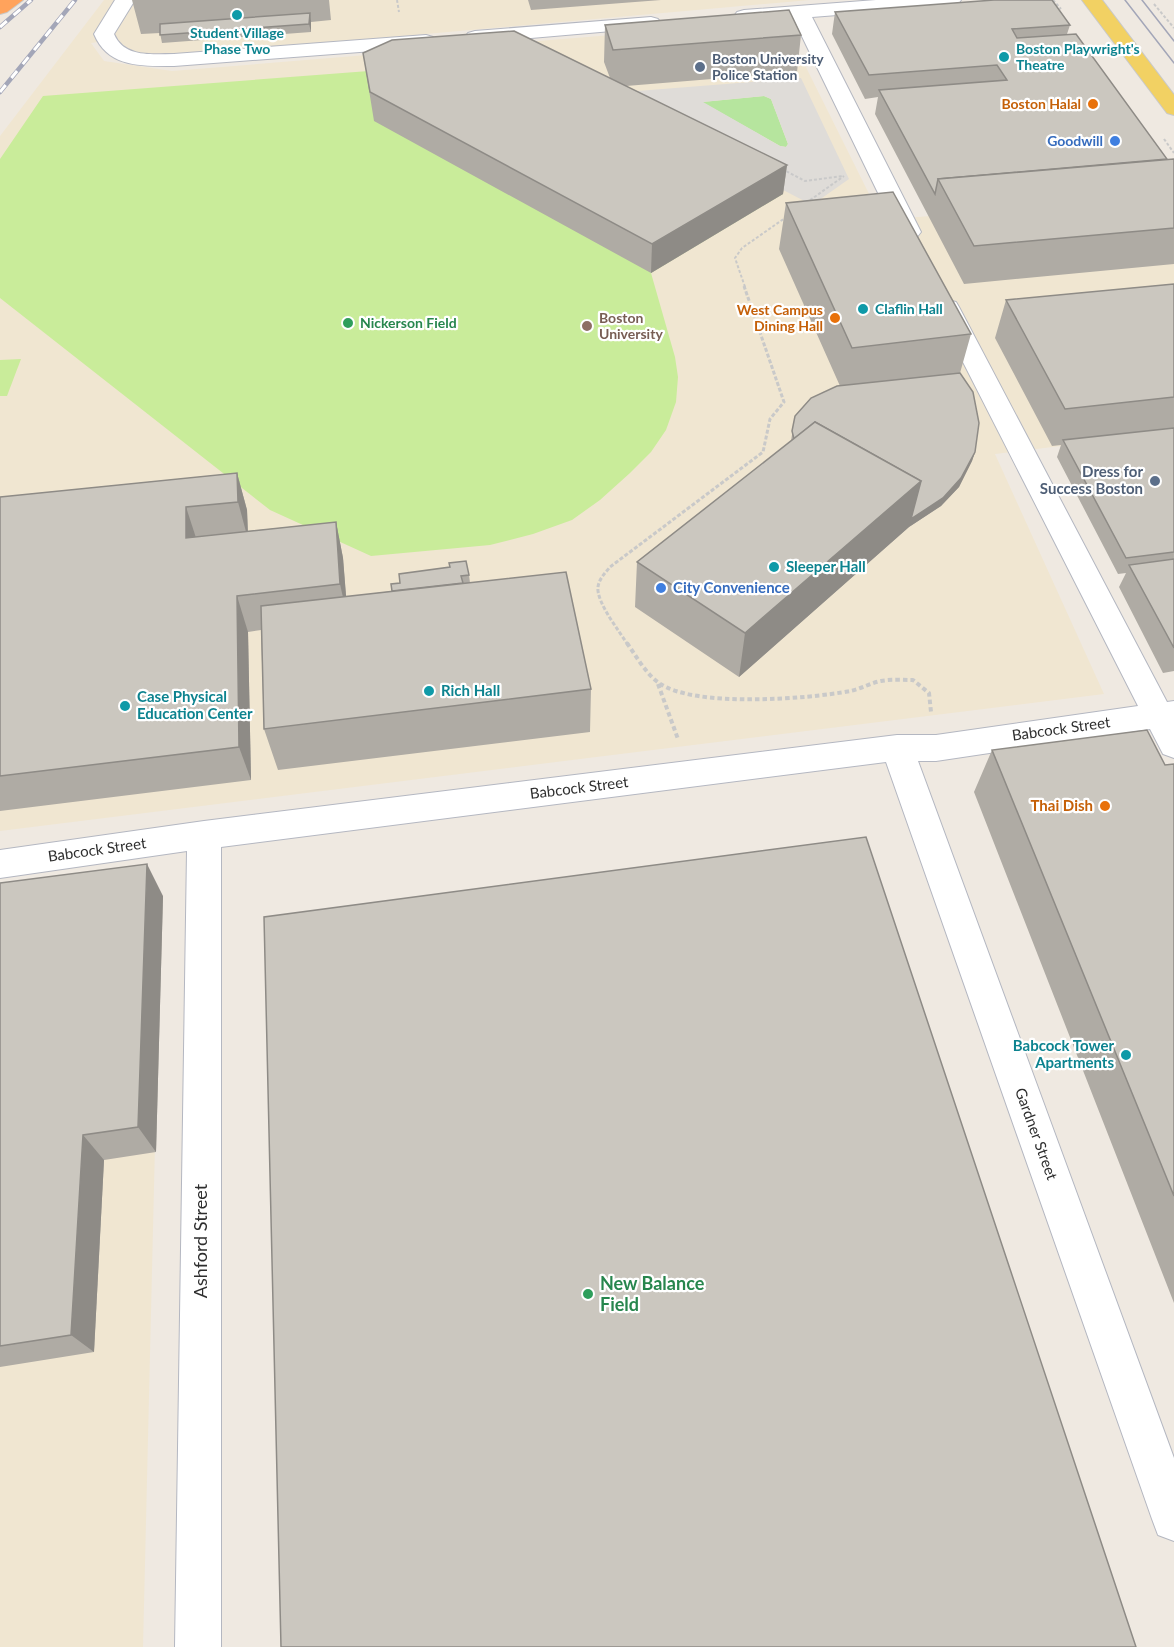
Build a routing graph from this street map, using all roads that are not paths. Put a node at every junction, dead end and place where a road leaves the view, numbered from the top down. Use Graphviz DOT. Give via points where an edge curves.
graph roads {
  1 [pos="13,0"];
  2 [pos="125,0"];
  3 [pos="951,0"];
  4 [pos="1092,0"];
  5 [pos="0,8"];
  6 [pos="799,11"];
  7 [pos="729,17"];
  8 [pos="671,21"];
  9 [pos="1174,109"];
  10 [pos="917,248"];
  11 [pos="939,291"];
  12 [pos="1166,714"];
  13 [pos="1174,745"];
  14 [pos="897,748"];
  15 [pos="204,835"];
  16 [pos="0,864"];
  17 [pos="1174,1519"];
  18 [pos="198,1647"];
  1 -- 5 [label="highway"];
  2 -- 8 [label="street" via="104,34 107,45 116,53 154,60"];
  3 -- 6 [label="street"];
  4 -- 9 [label="main road"];
  6 -- 7 [label="street"];
  6 -- 10 [label="street"];
  11 -- 12 [label="street"];
  12 -- 13 [label="street"];
  12 -- 14 [label="street, Babcock Street" via="936,748"];
  14 -- 15 [label="street, Babcock Street"];
  14 -- 17 [label="street, Gardner Street"];
  15 -- 16 [label="street, Babcock Street"];
  15 -- 18 [label="street, Ashford Street"];
}
